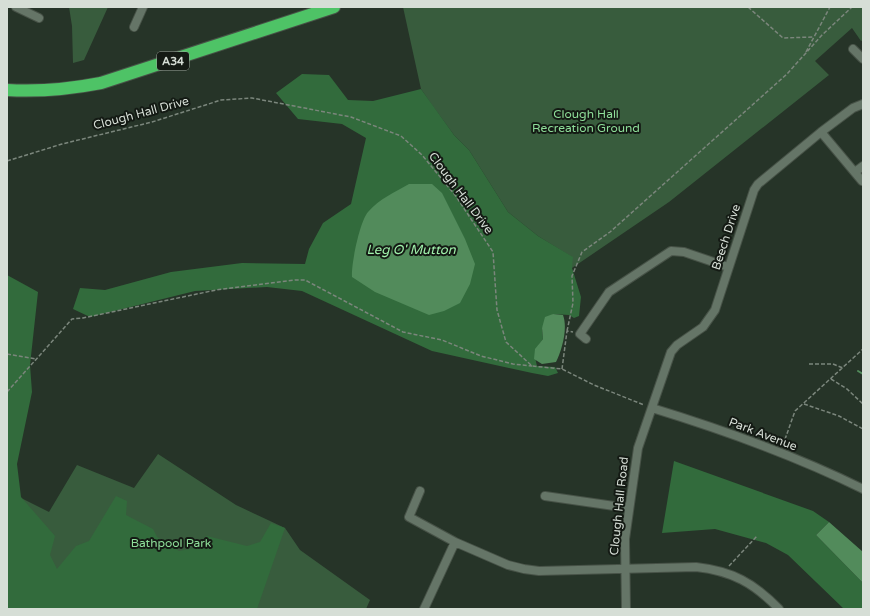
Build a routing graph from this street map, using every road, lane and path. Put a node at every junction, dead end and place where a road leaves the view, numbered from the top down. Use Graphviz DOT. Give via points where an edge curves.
graph roads {
  1 [pos="16,7"];
  2 [pos="143,7"];
  3 [pos="334,7"];
  4 [pos="748,7"];
  5 [pos="830,7"];
  6 [pos="852,7"];
  7 [pos="39,18"];
  8 [pos="134,26"];
  9 [pos="814,37"];
  10 [pos="853,49"];
  11 [pos="804,56"];
  12 [pos="862,62"];
  13 [pos="7,90"];
  14 [pos="863,104"];
  15 [pos="822,132"];
  16 [pos="7,161"];
  17 [pos="863,166"];
  18 [pos="855,172"];
  19 [pos="862,181"];
  20 [pos="728,267"];
  21 [pos="568,331"];
  22 [pos="583,336"];
  23 [pos="863,349"];
  24 [pos="7,354"];
  25 [pos="36,359"];
  26 [pos="809,364"];
  27 [pos="532,366"];
  28 [pos="843,368"];
  29 [pos="562,369"];
  30 [pos="831,379"];
  31 [pos="7,392"];
  32 [pos="804,404"];
  33 [pos="863,404"];
  34 [pos="652,408"];
  35 [pos="863,429"];
  36 [pos="780,453"];
  37 [pos="863,489"];
  38 [pos="420,491"];
  39 [pos="545,496"];
  40 [pos="628,508"];
  41 [pos="757,536"];
  42 [pos="455,542"];
  43 [pos="624,569"];
  44 [pos="723,571"];
  45 [pos="424,609"];
  46 [pos="626,609"];
  47 [pos="779,609"];
  1 -- 7 [label="street"];
  2 -- 8 [label="street"];
  3 -- 13 [label="highway, A34" via="102,83 74,89"];
  4 -- 9 [label="path" via="783,38"];
  5 -- 9 [label="path"];
  6 -- 11 [label="path"];
  9 -- 11 [label="path"];
  10 -- 12 [label="street"];
  11 -- 21 [label="path" via="610,232 582,252 572,276 573,303"];
  14 -- 15 [label="street, Beech Drive"];
  15 -- 18 [label="street"];
  15 -- 20 [label="street, Beech Drive" via="758,184"];
  16 -- 27 [label="path, Clough Hall Drive" via="62,144 152,122 221,100 252,98 344,116 401,136 422,155 455,195 494,252 497,310 506,342"];
  17 -- 18 [label="street"];
  18 -- 19 [label="street"];
  20 -- 22 [label="street" via="684,252 671,251 609,292"];
  20 -- 34 [label="street, Beech Drive" via="710,319 671,352"];
  21 -- 22 [label="path"];
  21 -- 29 [label="path"];
  23 -- 28 [label="path"];
  24 -- 25 [label="path"];
  25 -- 27 [label="path" via="72,318 83,318 216,290 305,280 403,332 442,340 506,363"];
  25 -- 31 [label="path"];
  26 -- 28 [label="path" via="833,364"];
  27 -- 29 [label="path"];
  28 -- 30 [label="path"];
  29 -- 34 [label="path" via="622,398"];
  30 -- 32 [label="path"];
  30 -- 33 [label="path"];
  32 -- 35 [label="path" via="839,416"];
  32 -- 36 [label="path" via="796,411"];
  34 -- 36 [label="street, Park Avenue"];
  34 -- 40 [label="street, Clough Hall Road" via="638,448"];
  36 -- 37 [label="street, Park Avenue"];
  38 -- 42 [label="street" via="409,517"];
  39 -- 40 [label="street"];
  40 -- 43 [label="street, Clough Hall Road"];
  41 -- 44 [label="path"];
  42 -- 43 [label="street" via="508,565 524,569"];
  42 -- 45 [label="street"];
  43 -- 44 [label="street" via="696,567"];
  43 -- 46 [label="street, Clough Hall Road"];
  44 -- 47 [label="street" via="755,587"];
}
